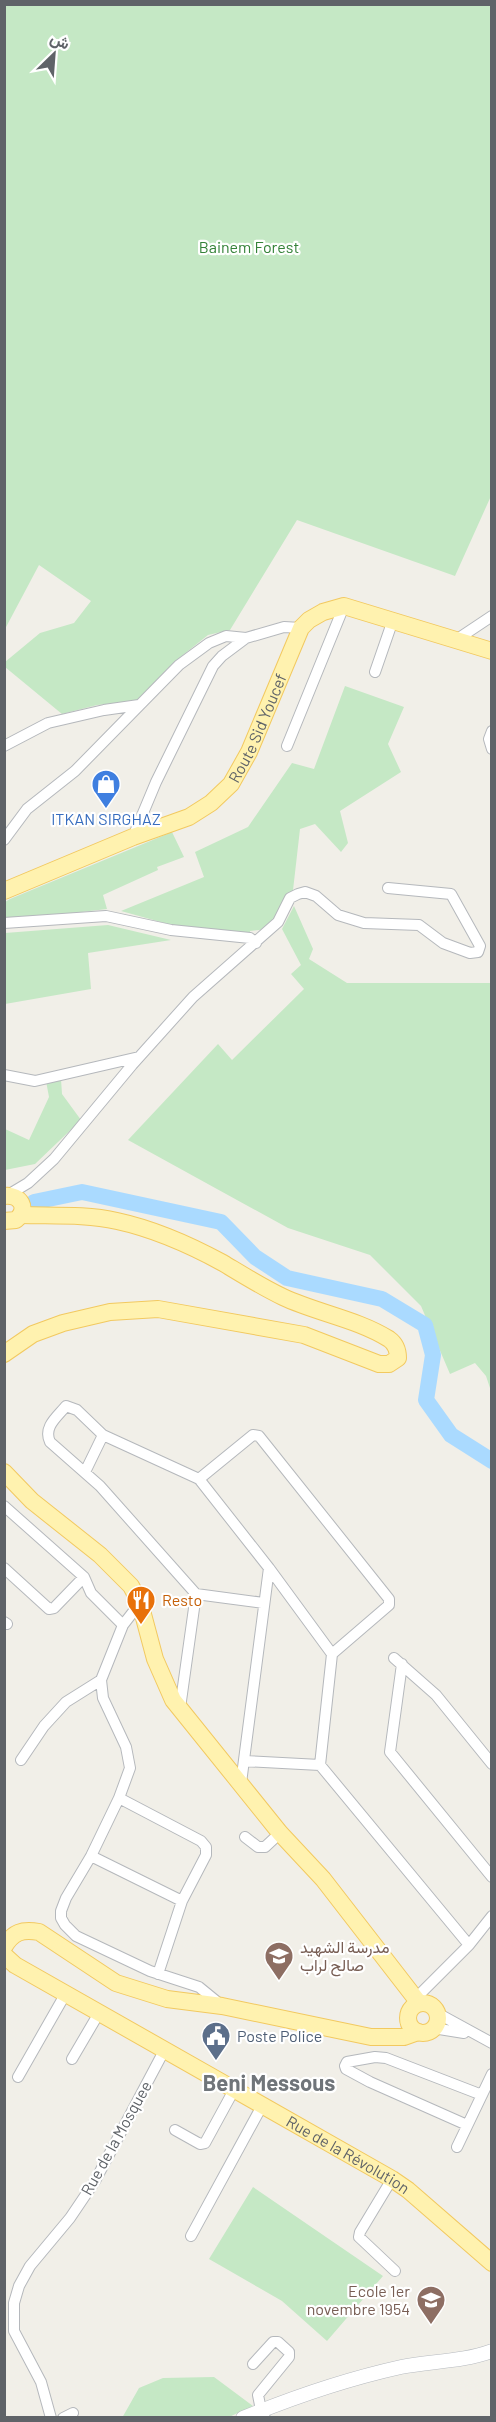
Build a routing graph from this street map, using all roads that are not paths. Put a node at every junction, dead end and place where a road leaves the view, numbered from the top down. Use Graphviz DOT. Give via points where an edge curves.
graph roads {
  1 [pos="344,606"];
  2 [pos="492,616"];
  3 [pos="393,620"];
  4 [pos="301,628"];
  5 [pos="246,638"];
  6 [pos="456,640"];
  7 [pos="492,651"];
  8 [pos="375,672"];
  9 [pos="139,705"];
  10 [pos="492,731"];
  11 [pos="4,746"];
  12 [pos="287,746"];
  13 [pos="492,748"];
  14 [pos="133,837"];
  15 [pos="4,840"];
  16 [pos="388,888"];
  17 [pos="4,891"];
  18 [pos="4,923"];
  19 [pos="256,943"];
  20 [pos="139,1057"];
  21 [pos="4,1075"];
  22 [pos="10,1212"];
  23 [pos="4,1354"];
  24 [pos="103,1435"];
  25 [pos="4,1472"];
  26 [pos="85,1472"];
  27 [pos="200,1479"];
  28 [pos="4,1506"];
  29 [pos="4,1568"];
  30 [pos="269,1568"];
  31 [pos="84,1577"];
  32 [pos="196,1594"];
  33 [pos="140,1603"];
  34 [pos="264,1604"];
  35 [pos="123,1625"];
  36 [pos="332,1654"];
  37 [pos="101,1680"];
  38 [pos="180,1708"];
  39 [pos="21,1760"];
  40 [pos="244,1761"];
  41 [pos="492,1764"];
  42 [pos="320,1765"];
  43 [pos="241,1783"];
  44 [pos="119,1798"];
  45 [pos="280,1833"];
  46 [pos="244,1837"];
  47 [pos="91,1856"];
  48 [pos="492,1877"];
  49 [pos="182,1901"];
  50 [pos="492,1916"];
  51 [pos="469,1945"];
  52 [pos="4,1947"];
  53 [pos="4,1955"];
  54 [pos="158,1974"];
  55 [pos="66,1993"];
  56 [pos="417,2001"];
  57 [pos="222,2006"];
  58 [pos="99,2013"];
  59 [pos="408,2017"];
  60 [pos="429,2024"];
  61 [pos="382,2038"];
  62 [pos="492,2043"];
  63 [pos="165,2049"];
  64 [pos="72,2059"];
  65 [pos="492,2074"];
  66 [pos="18,2078"];
  67 [pos="235,2088"];
  68 [pos="482,2095"];
  69 [pos="263,2104"];
  70 [pos="467,2125"];
  71 [pos="175,2130"];
  72 [pos="457,2147"];
  73 [pos="392,2179"];
  74 [pos="191,2236"];
  75 [pos="492,2263"];
  76 [pos="395,2271"];
  77 [pos="9,2332"];
  78 [pos="491,2351"];
  79 [pos="253,2364"];
  80 [pos="263,2414"];
  81 [pos="51,2418"];
  82 [pos="243,2418"];
  1 -- 3 [label="main road"];
  1 -- 4 [label="main road" via="323,612"];
  1 -- 12 [label="street"];
  2 -- 6 [label="street"];
  3 -- 6 [label="main road"];
  3 -- 8 [label="street"];
  4 -- 5 [label="street" via="284,627"];
  4 -- 14 [label="main road, Route Sid Youcef" via="249,752 231,784 189,817"];
  5 -- 9 [label="street" via="226,636 208,643 178,665"];
  5 -- 14 [label="street" via="213,666"];
  6 -- 7 [label="main road"];
  9 -- 11 [label="street" via="48,723"];
  9 -- 15 [label="street" via="75,771 27,809"];
  10 -- 13 [label="street"];
  14 -- 17 [label="main road, Route Sid Youcef"];
  16 -- 19 [label="street" via="450,894 480,946 478,952 443,943 419,925 364,923 338,915 316,896 305,892 291,898 278,921"];
  18 -- 19 [label="street" via="106,916 171,930 250,938"];
  19 -- 20 [label="street" via="193,997"];
  20 -- 21 [label="street" via="35,1081"];
  20 -- 22 [label="street" via="84,1125 28,1183"];
  22 -- 23 [label="main road" via="116,1220 153,1231 304,1307 391,1340 398,1358 389,1364 379,1364 304,1335 158,1309 110,1312 63,1323 33,1334"];
  24 -- 26 [label="street"];
  24 -- 26 [label="street" via="72,1406 66,1406 48,1428 50,1442"];
  24 -- 27 [label="street"];
  25 -- 33 [label="main road" via="32,1501 100,1555 131,1586"];
  26 -- 32 [label="street"];
  27 -- 30 [label="street"];
  27 -- 36 [label="street" via="253,1435 259,1436 389,1599 389,1605"];
  28 -- 31 [label="street"];
  29 -- 31 [label="street" via="48,1609 54,1608"];
  30 -- 34 [label="street"];
  30 -- 36 [label="street"];
  31 -- 35 [label="street" via="91,1593"];
  32 -- 34 [label="street"];
  32 -- 38 [label="street"];
  33 -- 35 [label="street"];
  33 -- 38 [label="main road" via="155,1659"];
  34 -- 40 [label="street"];
  35 -- 37 [label="street"];
  36 -- 42 [label="street"];
  37 -- 39 [label="street" via="66,1702"];
  37 -- 44 [label="street" via="103,1698 129,1757 130,1768"];
  38 -- 43 [label="main road"];
  40 -- 42 [label="street"];
  40 -- 43 [label="street"];
  41 -- 48 [label="street" via="436,1695 398,1661 390,1752"];
  42 -- 51 [label="street"];
  43 -- 45 [label="main road"];
  44 -- 47 [label="street"];
  44 -- 49 [label="street" via="204,1844 206,1855"];
  45 -- 46 [label="street" via="265,1847 258,1847"];
  45 -- 56 [label="main road" via="323,1879"];
  47 -- 49 [label="street"];
  47 -- 54 [label="street" via="61,1911 65,1925 76,1936"];
  49 -- 54 [label="street"];
  50 -- 51 [label="street"];
  51 -- 56 [label="street"];
  52 -- 57 [label="main road" via="17,1932 39,1932 116,1983 166,1999"];
  53 -- 55 [label="main road, Rue de la Révolution"];
  54 -- 57 [label="street" via="199,1987"];
  55 -- 58 [label="main road, Rue de la Révolution"];
  55 -- 66 [label="street"];
  56 -- 59 [label="main road"];
  56 -- 60 [label="main road" via="431,2006"];
  57 -- 61 [label="main road"];
  58 -- 63 [label="main road, Rue de la Révolution"];
  58 -- 64 [label="street"];
  59 -- 60 [label="main road" via="412,2028"];
  59 -- 61 [label="main road"];
  60 -- 61 [label="main road" via="404,2037"];
  60 -- 62 [label="street"];
  63 -- 67 [label="main road, Rue de la Révolution"];
  63 -- 77 [label="street, Rue de la Mosquee" via="95,2181 30,2266 19,2286"];
  65 -- 68 [label="street"];
  67 -- 69 [label="main road, Rue de la Révolution"];
  67 -- 71 [label="street" via="205,2143"];
  68 -- 70 [label="street"];
  68 -- 70 [label="street" via="386,2058 347,2062 345,2066 370,2082"];
  69 -- 73 [label="main road, Rue de la Révolution"];
  69 -- 74 [label="street"];
  70 -- 72 [label="street"];
  73 -- 75 [label="main road, Rue de la Révolution"];
  73 -- 76 [label="street" via="359,2237"];
  77 -- 81 [label="street, Rue de la Mosquee" via="40,2382"];
  78 -- 80 [label="main road" via="473,2358 416,2364 367,2375"];
  79 -- 80 [label="street" via="273,2342 289,2352 258,2395"];
  80 -- 82 [label="main road"];
}
